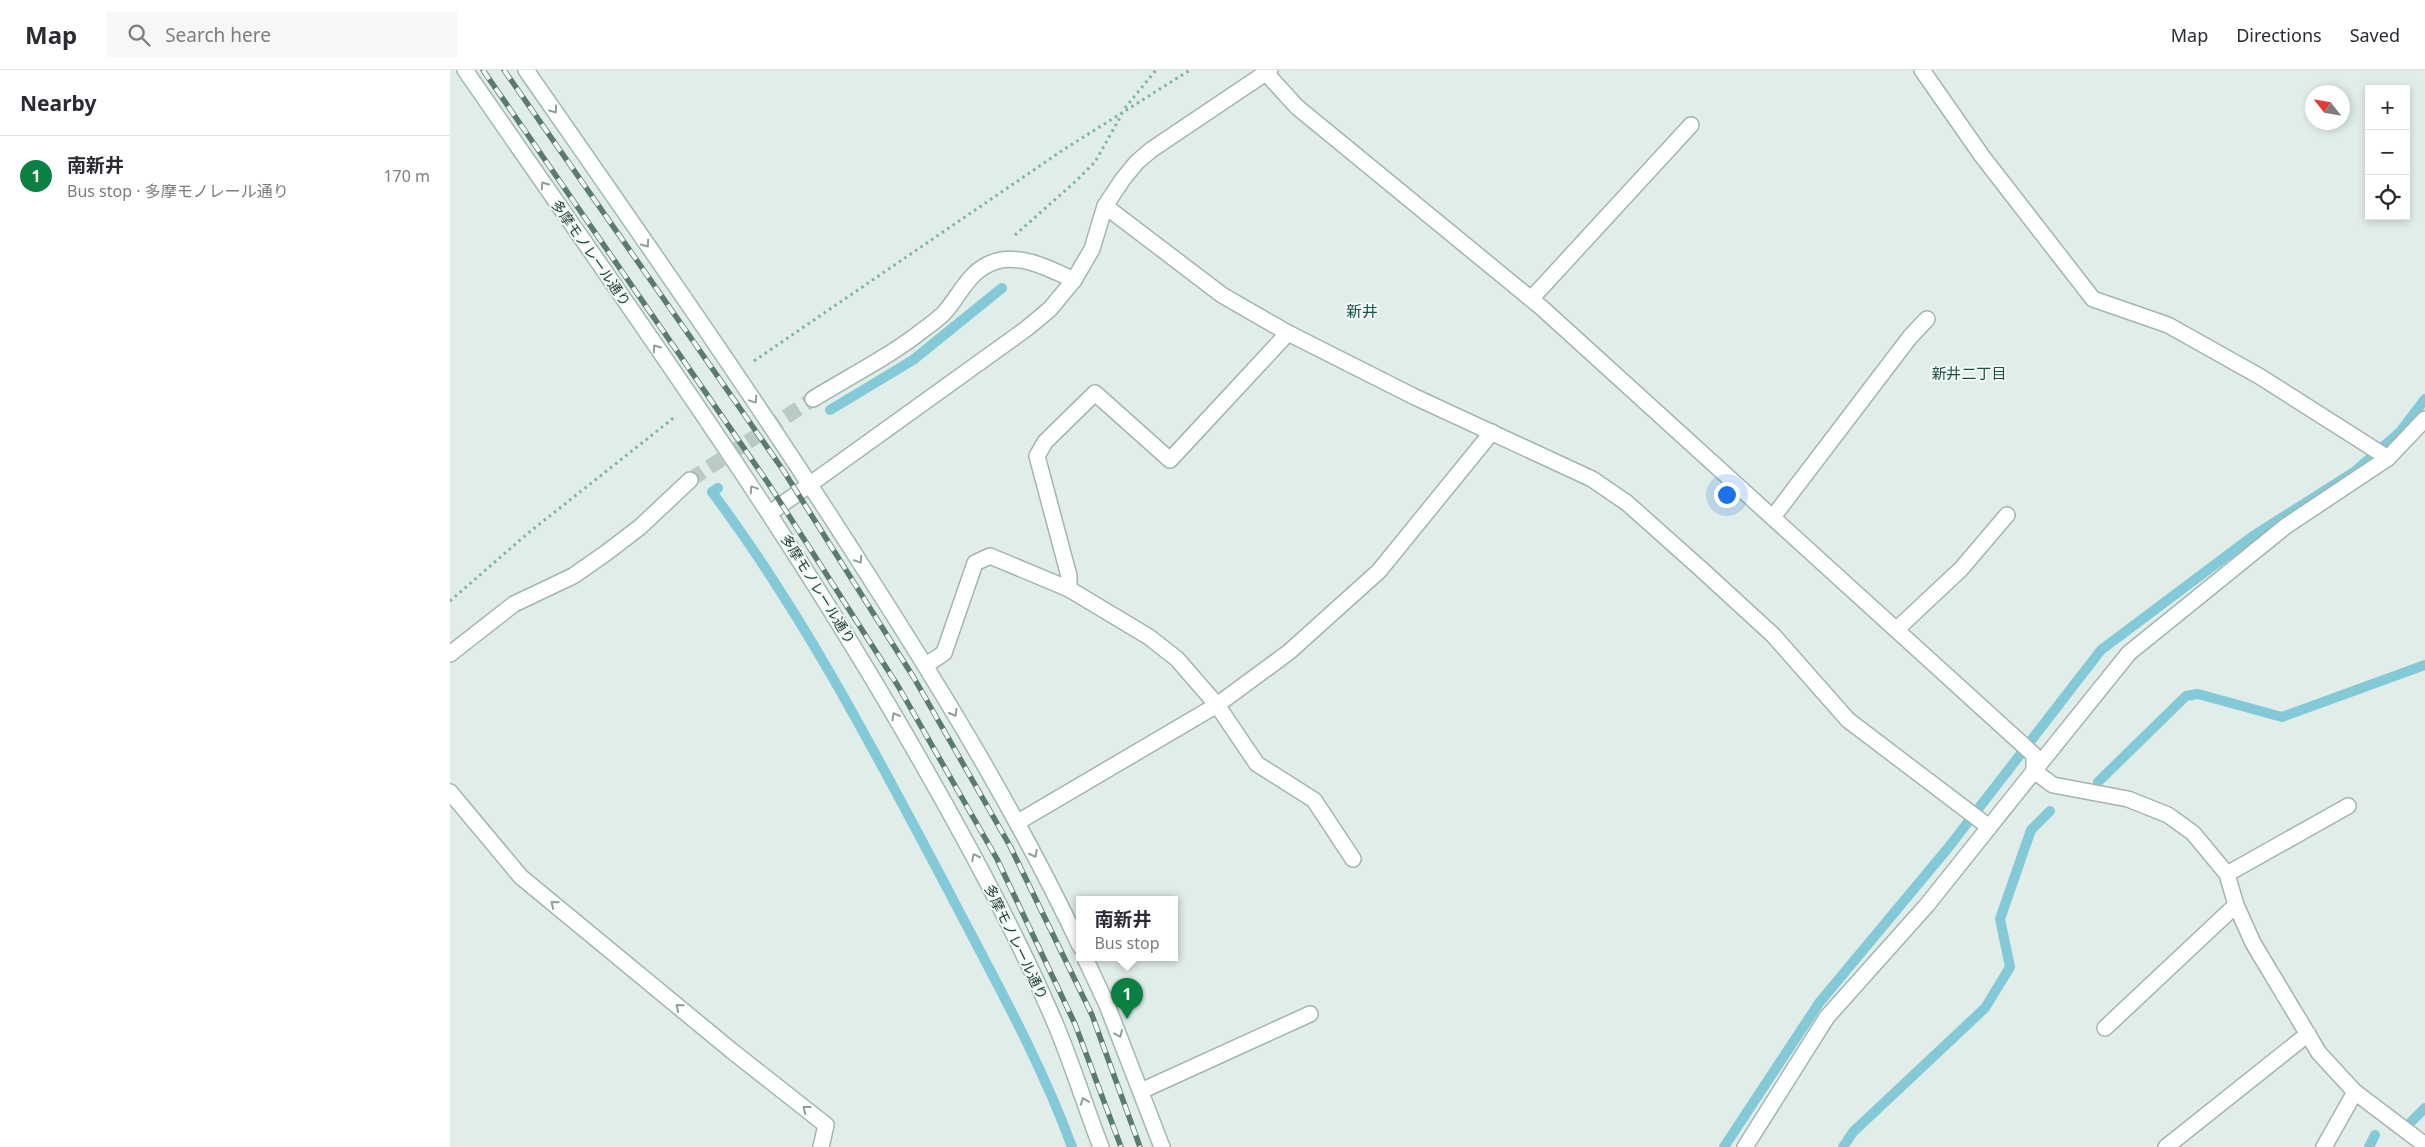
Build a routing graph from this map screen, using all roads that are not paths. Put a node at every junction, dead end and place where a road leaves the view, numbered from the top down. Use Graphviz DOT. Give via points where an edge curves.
graph roads {
  1 [pos="465,70"];
  2 [pos="526,70"];
  3 [pos="1922,70"];
  4 [pos="1268,71"];
  5 [pos="1691,125"];
  6 [pos="1105,206"];
  7 [pos="1074,280"];
  8 [pos="1531,298"];
  9 [pos="1927,319"];
  10 [pos="1288,333"];
  11 [pos="813,399"];
  12 [pos="2425,419"];
  13 [pos="1492,432"];
  14 [pos="2387,457"];
  15 [pos="690,480"];
  16 [pos="809,484"];
  17 [pos="770,513"];
  18 [pos="2007,515"];
  19 [pos="1773,517"];
  20 [pos="1069,589"];
  21 [pos="1896,629"];
  22 [pos="450,654"];
  23 [pos="926,666"];
  24 [pos="1217,706"];
  25 [pos="2034,771"];
  26 [pos="450,792"];
  27 [pos="2348,806"];
  28 [pos="1018,822"];
  29 [pos="1984,824"];
  30 [pos="1353,859"];
  31 [pos="2227,874"];
  32 [pos="2236,906"];
  33 [pos="1076,938"];
  34 [pos="1086,961"];
  35 [pos="1310,1014"];
  36 [pos="2105,1028"];
  37 [pos="2308,1034"];
  38 [pos="1142,1091"];
  39 [pos="2356,1092"];
  40 [pos="2425,1145"];
  41 [pos="821,1147"];
  42 [pos="1101,1147"];
  43 [pos="1162,1147"];
  44 [pos="1745,1147"];
  45 [pos="2166,1147"];
  46 [pos="2324,1147"];
  17 -- 1 [label="street, 多摩モノレール通り, one-way"];
  2 -- 16 [label="street, one-way"];
  3 -- 14 [label="street" via="1982,156 2093,299 2168,325 2259,376"];
  4 -- 6 [label="street" via="1151,150 1123,179"];
  4 -- 8 [label="street" via="1297,107"];
  5 -- 8 [label="street"];
  6 -- 7 [label="street" via="1092,250"];
  6 -- 10 [label="street" via="1222,295"];
  7 -- 11 [label="street" via="1044,266 1023,261 998,260 976,270 944,314 912,339"];
  7 -- 16 [label="street" via="1050,309 1026,328"];
  8 -- 19 [label="street"];
  9 -- 19 [label="street"];
  10 -- 13 [label="street"];
  10 -- 20 [label="street" via="1170,460 1094,393 1045,442 1037,456 1069,576"];
  12 -- 14 [label="street"];
  13 -- 24 [label="street" via="1379,571 1289,652"];
  13 -- 29 [label="street" via="1592,478 1627,503 1773,635 1848,720"];
  14 -- 25 [label="street" via="2286,526 2129,653"];
  15 -- 22 [label="street" via="640,527 574,576 514,604"];
  16 -- 17 [label="street"];
  16 -- 23 [label="street, one-way"];
  42 -- 17 [label="street, 多摩モノレール通り, one-way" via="1056,1025 972,851 884,696"];
  18 -- 21 [label="street" via="1961,569"];
  19 -- 21 [label="street"];
  20 -- 23 [label="street" via="990,556 975,563 944,653"];
  20 -- 24 [label="street" via="1149,636 1177,659"];
  21 -- 25 [label="street" via="2034,755"];
  23 -- 28 [label="street, one-way"];
  24 -- 28 [label="street"];
  24 -- 30 [label="street" via="1257,764 1314,800"];
  25 -- 29 [label="street"];
  25 -- 31 [label="street" via="2053,785 2128,799 2168,815 2193,833"];
  41 -- 26 [label="street, one-way" via="826,1125 521,877"];
  27 -- 31 [label="street"];
  28 -- 33 [label="street, one-way"];
  29 -- 44 [label="street" via="1927,905 1828,1017"];
  31 -- 32 [label="street"];
  32 -- 36 [label="street"];
  32 -- 37 [label="street" via="2253,943"];
  34 -- 38 [label="street, one-way"];
  35 -- 38 [label="street"];
  37 -- 39 [label="street" via="2319,1053"];
  37 -- 45 [label="street"];
  38 -- 43 [label="street"];
  39 -- 40 [label="street"];
  39 -- 46 [label="street"];
}
